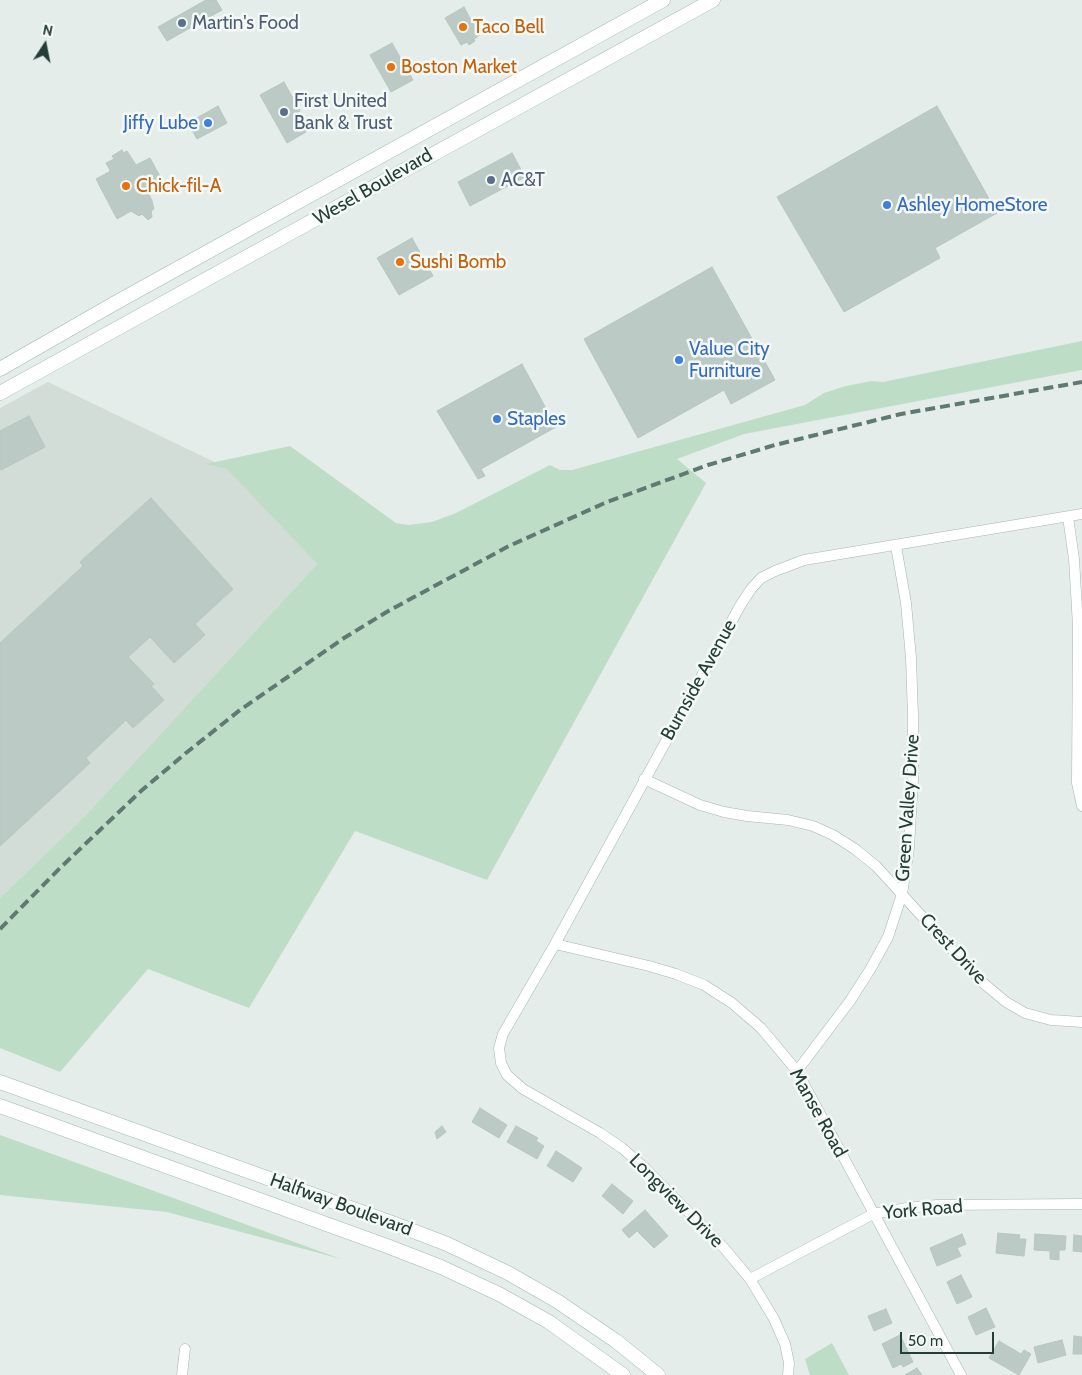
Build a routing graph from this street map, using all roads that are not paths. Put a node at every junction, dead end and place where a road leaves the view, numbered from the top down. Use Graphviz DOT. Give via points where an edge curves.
graph roads {
  1 [pos="663,0"];
  2 [pos="713,0"];
  3 [pos="5,366"];
  4 [pos="0,393"];
  5 [pos="1082,514"];
  6 [pos="1068,517"];
  7 [pos="896,546"];
  8 [pos="644,779"];
  9 [pos="1082,806"];
  10 [pos="902,894"];
  11 [pos="555,944"];
  12 [pos="1082,1022"];
  13 [pos="797,1071"];
  14 [pos="507,1075"];
  15 [pos="0,1082"];
  16 [pos="0,1106"];
  17 [pos="1082,1204"];
  18 [pos="873,1214"];
  19 [pos="750,1279"];
  20 [pos="185,1349"];
  21 [pos="182,1375"];
  22 [pos="622,1375"];
  23 [pos="658,1375"];
  24 [pos="788,1375"];
  25 [pos="961,1375"];
  1 -- 3 [label="main road, Wesel Boulevard"];
  2 -- 4 [label="main road, Wesel Boulevard"];
  5 -- 6 [label="street, Burnside Avenue"];
  6 -- 7 [label="street, Burnside Avenue"];
  6 -- 9 [label="street" via="1078,626 1077,783"];
  7 -- 8 [label="street, Burnside Avenue" via="804,560 761,578 740,606"];
  7 -- 10 [label="street, Green Valley Drive" via="906,603 913,715 909,848"];
  8 -- 10 [label="street, Crest Drive" via="724,812 788,820 833,834 876,866"];
  8 -- 11 [label="street, Burnside Avenue"];
  10 -- 12 [label="street, Crest Drive" via="982,982 1006,1002 1042,1018"];
  10 -- 13 [label="street, Green Valley Drive" via="888,937 871,968"];
  11 -- 13 [label="street, Manse Road" via="649,966 704,985 761,1028"];
  11 -- 14 [label="street, Burnside Avenue" via="503,1034 501,1063"];
  13 -- 18 [label="street, Manse Road"];
  14 -- 19 [label="street, Longview Drive" via="524,1089 622,1148 724,1248"];
  15 -- 23 [label="main road, Halfway Boulevard" via="447,1244 557,1301 616,1341"];
  16 -- 22 [label="main road, Halfway Boulevard" via="441,1267 549,1322"];
  17 -- 18 [label="street, York Road" via="937,1205"];
  18 -- 19 [label="street, York Road"];
  18 -- 25 [label="street, Manse Road"];
  19 -- 24 [label="street, Longview Drive" via="785,1344"];
  20 -- 21 [label="street"];
}
